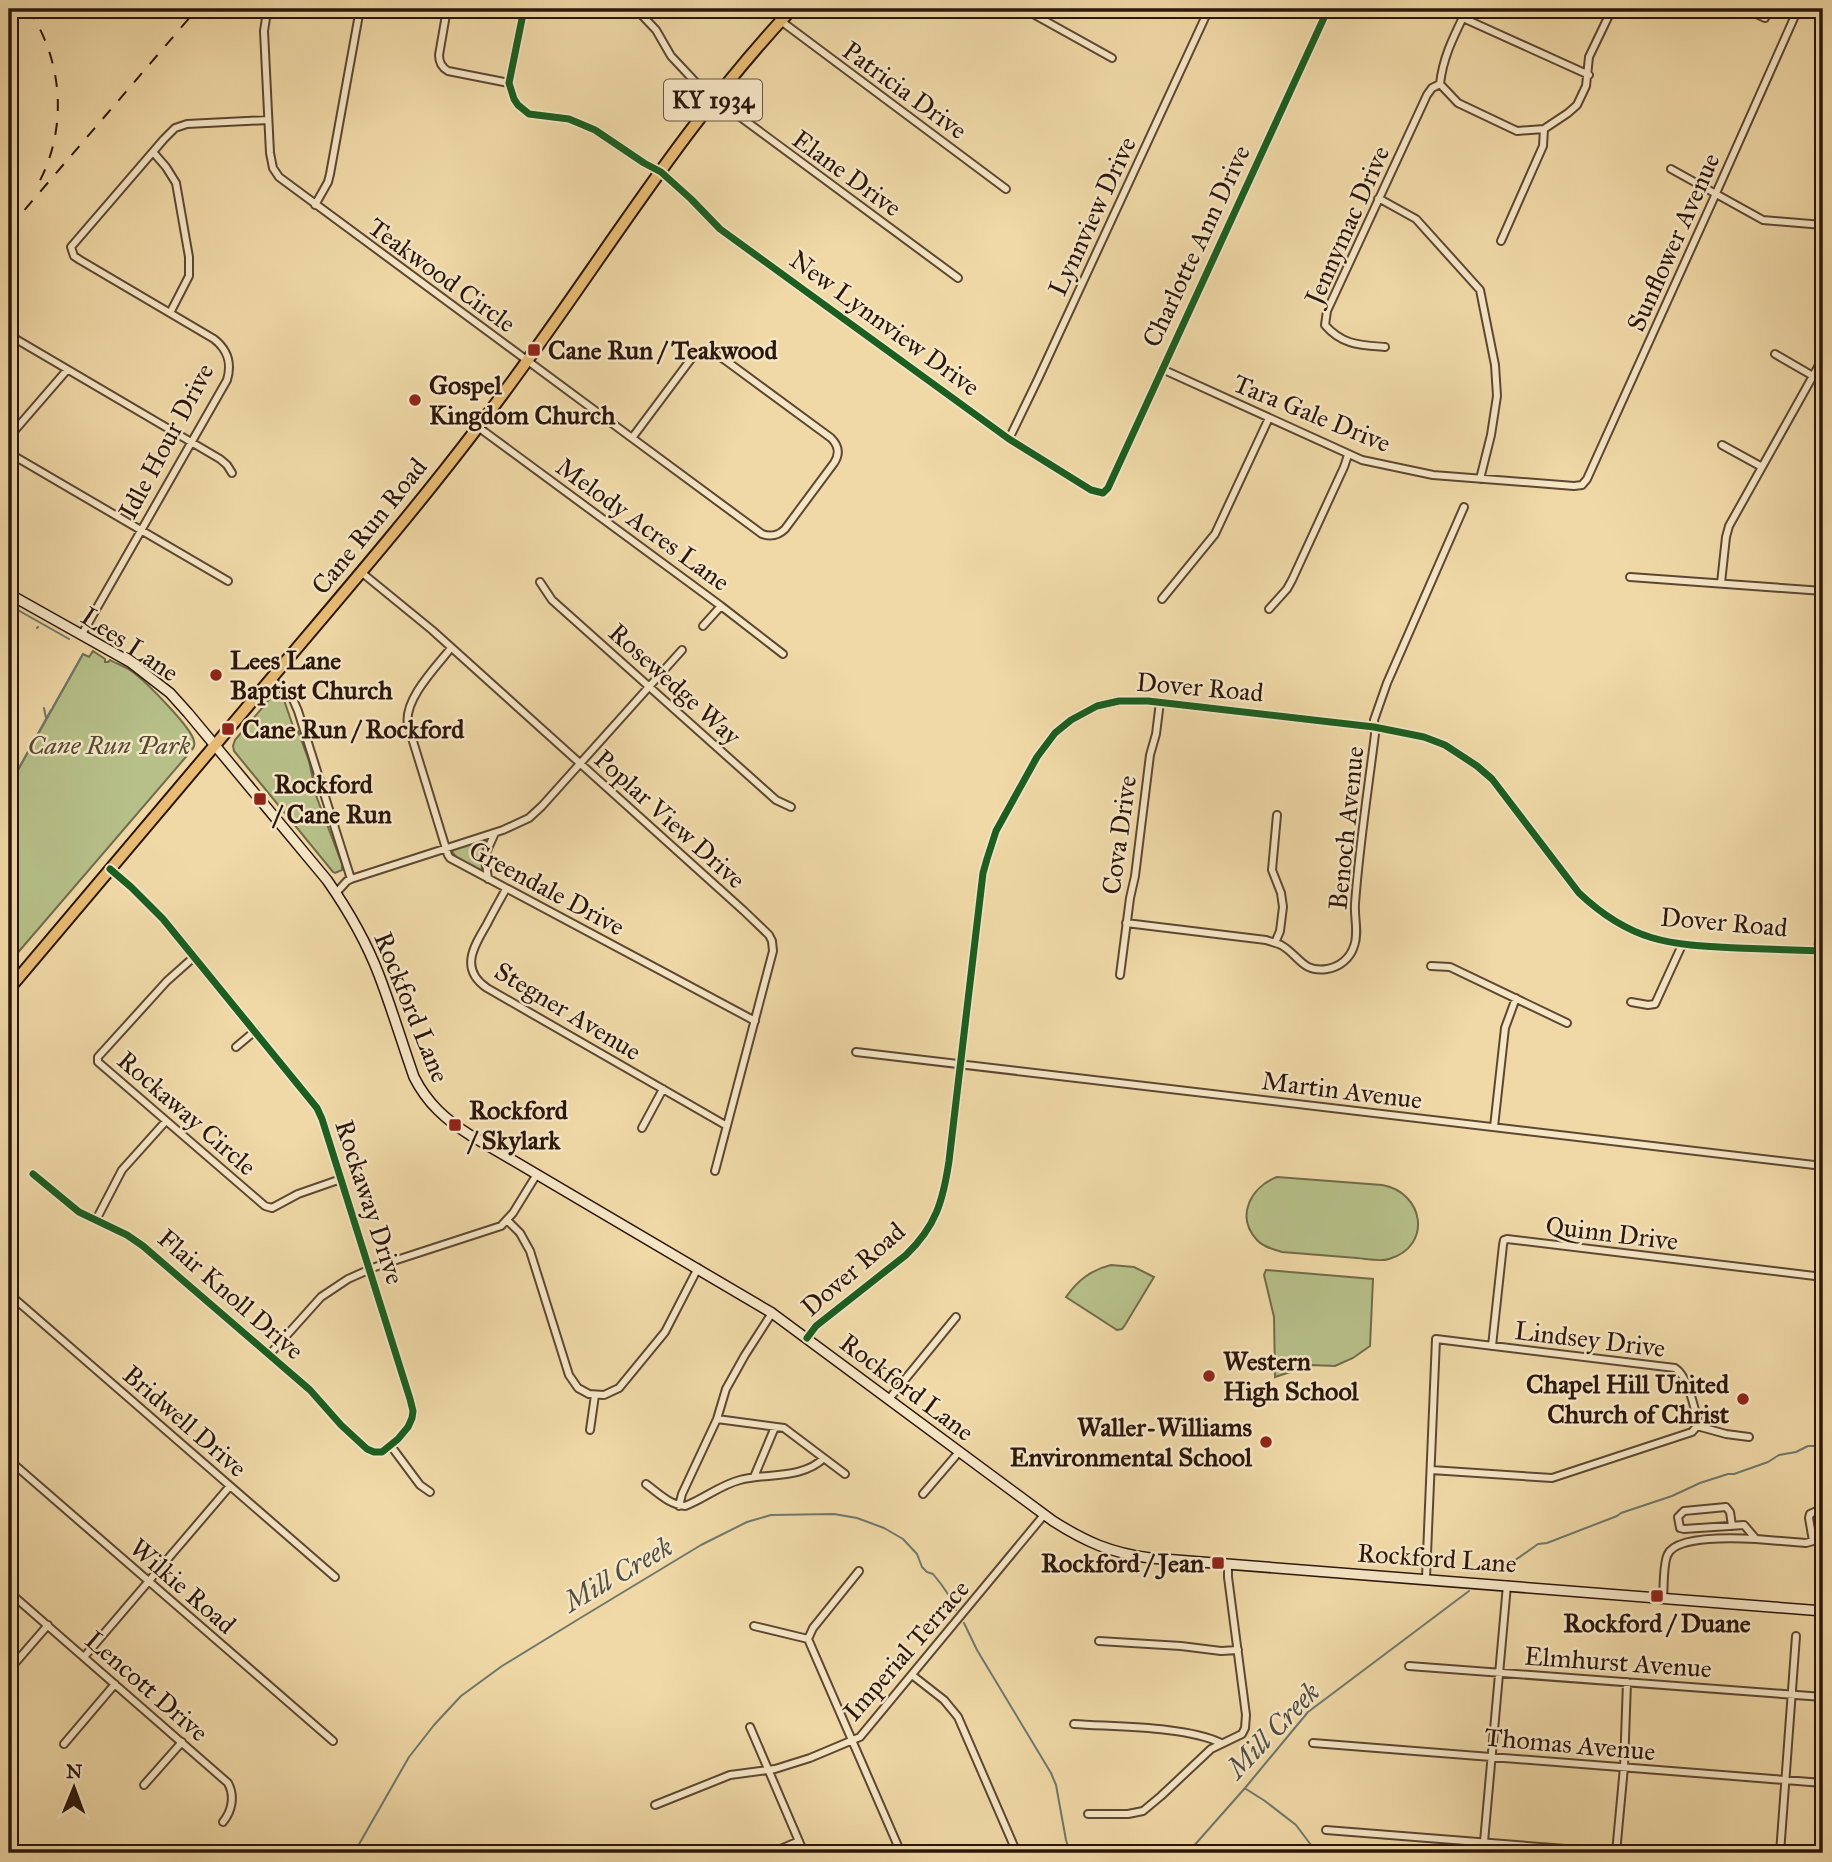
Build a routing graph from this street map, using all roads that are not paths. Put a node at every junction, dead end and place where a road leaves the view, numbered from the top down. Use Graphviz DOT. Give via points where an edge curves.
graph roads {
  1 [pos="271,9"];
  2 [pos="360,9"];
  3 [pos="447,9"];
  4 [pos="524,9"];
  5 [pos="636,9"];
  6 [pos="792,9"];
  7 [pos="1024,9"];
  8 [pos="1209,9"];
  9 [pos="1328,9"];
  10 [pos="1467,9"];
  11 [pos="1612,9"];
  12 [pos="1746,9"];
  13 [pos="1798,9"];
  14 [pos="1463,18"];
  15 [pos="1765,18"];
  16 [pos="781,21"];
  17 [pos="1112,58"];
  18 [pos="1588,75"];
  19 [pos="509,83"];
  20 [pos="1440,84"];
  21 [pos="714,99"];
  22 [pos="268,120"];
  23 [pos="1544,129"];
  24 [pos="153,152"];
  25 [pos="1671,169"];
  26 [pos="661,172"];
  27 [pos="1006,189"];
  28 [pos="1716,194"];
  29 [pos="1378,199"];
  30 [pos="315,205"];
  31 [pos="1823,225"];
  32 [pos="1501,241"];
  33 [pos="958,278"];
  34 [pos="170,313"];
  35 [pos="9,335"];
  36 [pos="1385,347"];
  37 [pos="1775,354"];
  38 [pos="1823,358"];
  39 [pos="527,361"];
  40 [pos="1162,369"];
  41 [pos="67,370"];
  42 [pos="1813,376"];
  43 [pos="1269,418"];
  44 [pos="478,428"];
  45 [pos="9,437"];
  46 [pos="632,438"];
  47 [pos="1009,439"];
  48 [pos="191,442"];
  49 [pos="1722,445"];
  50 [pos="9,453"];
  51 [pos="1348,454"];
  52 [pos="1762,467"];
  53 [pos="232,473"];
  54 [pos="1480,479"];
  55 [pos="1577,486"];
  56 [pos="1097,492"];
  57 [pos="1464,507"];
  58 [pos="142,530"];
  59 [pos="361,572"];
  60 [pos="1630,577"];
  61 [pos="228,581"];
  62 [pos="540,582"];
  63 [pos="1721,583"];
  64 [pos="1823,591"];
  65 [pos="9,594"];
  66 [pos="1162,599"];
  67 [pos="721,606"];
  68 [pos="1269,609"];
  69 [pos="703,626"];
  70 [pos="82,634"];
  71 [pos="451,648"];
  72 [pos="682,650"];
  73 [pos="783,654"];
  74 [pos="271,679"];
  75 [pos="649,686"];
  76 [pos="1160,702"];
  77 [pos="1374,726"];
  78 [pos="215,745"];
  79 [pos="579,764"];
  80 [pos="791,807"];
  81 [pos="1277,815"];
  82 [pos="495,833"];
  83 [pos="446,848"];
  84 [pos="110,869"];
  85 [pos="488,879"];
  86 [pos="351,880"];
  87 [pos="506,889"];
  88 [pos="336,893"];
  89 [pos="1823,904"];
  90 [pos="1126,923"];
  91 [pos="1275,943"];
  92 [pos="1682,945"];
  93 [pos="1821,951"];
  94 [pos="194,957"];
  95 [pos="1431,966"];
  96 [pos="1120,975"];
  97 [pos="9,989"];
  98 [pos="1516,999"];
  99 [pos="1631,1002"];
  100 [pos="755,1021"];
  101 [pos="1567,1023"];
  102 [pos="255,1031"];
  103 [pos="236,1047"];
  104 [pos="856,1052"];
  105 [pos="960,1065"];
  106 [pos="663,1089"];
  107 [pos="166,1121"];
  108 [pos="727,1126"];
  109 [pos="1494,1127"];
  110 [pos="642,1128"];
  111 [pos="1823,1166"];
  112 [pos="715,1171"];
  113 [pos="33,1174"];
  114 [pos="537,1174"];
  115 [pos="341,1179"];
  116 [pos="96,1220"];
  117 [pos="507,1220"];
  118 [pos="369,1269"];
  119 [pos="698,1269"];
  120 [pos="1823,1277"];
  121 [pos="9,1294"];
  122 [pos="772,1314"];
  123 [pos="956,1317"];
  124 [pos="807,1338"];
  125 [pos="1492,1346"];
  126 [pos="269,1355"];
  127 [pos="595,1395"];
  128 [pos="889,1399"];
  129 [pos="717,1419"];
  130 [pos="1697,1426"];
  131 [pos="775,1427"];
  132 [pos="590,1430"];
  133 [pos="1749,1437"];
  134 [pos="391,1446"];
  135 [pos="959,1452"];
  136 [pos="824,1458"];
  137 [pos="9,1460"];
  138 [pos="1431,1470"];
  139 [pos="845,1474"];
  140 [pos="754,1477"];
  141 [pos="646,1484"];
  142 [pos="230,1486"];
  143 [pos="430,1492"];
  144 [pos="923,1494"];
  145 [pos="679,1506"];
  146 [pos="1823,1508"];
  147 [pos="1044,1515"];
  148 [pos="1732,1526"];
  149 [pos="1756,1539"];
  150 [pos="1228,1564"];
  151 [pos="859,1571"];
  152 [pos="335,1577"];
  153 [pos="1426,1578"];
  154 [pos="149,1582"];
  155 [pos="1507,1585"];
  156 [pos="9,1592"];
  157 [pos="1664,1597"];
  158 [pos="1823,1611"];
  159 [pos="48,1626"];
  160 [pos="754,1626"];
  161 [pos="1796,1636"];
  162 [pos="808,1639"];
  163 [pos="1099,1641"];
  164 [pos="1238,1650"];
  165 [pos="84,1657"];
  166 [pos="1409,1666"];
  167 [pos="9,1670"];
  168 [pos="1498,1671"];
  169 [pos="912,1675"];
  170 [pos="1627,1682"];
  171 [pos="116,1684"];
  172 [pos="1791,1695"];
  173 [pos="1823,1697"];
  174 [pos="1074,1724"];
  175 [pos="750,1727"];
  176 [pos="853,1740"];
  177 [pos="333,1741"];
  178 [pos="182,1742"];
  179 [pos="1221,1743"];
  180 [pos="1313,1743"];
  181 [pos="64,1744"];
  182 [pos="1490,1757"];
  183 [pos="1623,1767"];
  184 [pos="769,1770"];
  185 [pos="1786,1780"];
  186 [pos="1823,1783"];
  187 [pos="144,1785"];
  188 [pos="655,1805"];
  189 [pos="1088,1814"];
  190 [pos="223,1822"];
  191 [pos="1326,1830"];
  192 [pos="799,1841"];
  193 [pos="1483,1843"];
  194 [pos="771,1853"];
  195 [pos="804,1853"];
  196 [pos="901,1853"];
  197 [pos="1017,1853"];
  198 [pos="1482,1853"];
  199 [pos="1617,1853"];
  200 [pos="1780,1853"];
  1 -- 22 [label="street, Teakwood Circle" via="264,31"];
  2 -- 30 [label="street" via="330,174"];
  3 -- 19 [label="street" via="439,55 443,69"];
  4 -- 19 [label="street"];
  5 -- 21 [label="street, Elane Drive" via="682,70"];
  6 -- 16 [label="highway, Cane Run Road / KY 1934"];
  7 -- 17 [label="street"];
  8 -- 47 [label="street, Lynnview Drive"];
  9 -- 40 [label="street, Charlotte Ann Drive"];
  10 -- 14 [label="street"];
  11 -- 18 [label="street" via="1589,57"];
  12 -- 15 [label="street"];
  13 -- 28 [label="street, Sunflower Avenue"];
  14 -- 18 [label="street"];
  14 -- 20 [label="street" via="1447,50"];
  16 -- 21 [label="highway, Cane Run Road / KY 1934"];
  16 -- 27 [label="street, Patricia Drive"];
  18 -- 23 [label="street" via="1577,105"];
  19 -- 26 [label="street, New Lynnview Drive" via="523,110 537,116 569,118"];
  20 -- 23 [label="street" via="1458,103 1517,131"];
  20 -- 29 [label="street, Jennymac Drive" via="1427,95"];
  21 -- 26 [label="highway, Cane Run Road / KY 1934"];
  21 -- 33 [label="street, Elane Drive"];
  22 -- 24 [label="street" via="182,125"];
  22 -- 30 [label="street, Teakwood Circle" via="275,172"];
  23 -- 32 [label="street" via="1543,146"];
  24 -- 34 [label="street" via="176,183 189,257 189,275"];
  24 -- 34 [label="street, Idle Hour Drive" via="71,247 79,260"];
  25 -- 28 [label="street"];
  26 -- 39 [label="highway, Cane Run Road / KY 1934"];
  26 -- 47 [label="street, New Lynnview Drive" via="720,229"];
  28 -- 31 [label="street" via="1763,220"];
  28 -- 55 [label="street, Sunflower Avenue" via="1587,479"];
  29 -- 36 [label="street, Jennymac Drive" via="1327,311 1325,325 1335,337 1357,345"];
  29 -- 54 [label="street" via="1416,219 1480,290 1496,365 1497,396"];
  30 -- 39 [label="street, Teakwood Circle"];
  34 -- 48 [label="street, Idle Hour Drive" via="221,345 229,362 226,380"];
  35 -- 41 [label="street"];
  37 -- 42 [label="street"];
  38 -- 42 [label="street"];
  39 -- 44 [label="highway, Cane Run Road / KY 1934"];
  39 -- 46 [label="street, Teakwood Circle"];
  40 -- 43 [label="street, Tara Gale Drive"];
  40 -- 56 [label="street, Charlotte Ann Drive" via="1108,488"];
  41 -- 45 [label="street"];
  41 -- 48 [label="street"];
  42 -- 52 [label="street"];
  43 -- 51 [label="street, Tara Gale Drive"];
  43 -- 66 [label="street" via="1215,534"];
  44 -- 59 [label="highway, Cane Run Road / KY 1934"];
  44 -- 67 [label="street, Melody Acres Lane"];
  46 -- 46 [label="street, Teakwood Circle" via="694,355 706,349 831,438 838,455 785,529 772,536 762,534"];
  47 -- 56 [label="street, New Lynnview Drive"];
  48 -- 53 [label="street" via="220,459"];
  48 -- 58 [label="street, Idle Hour Drive"];
  49 -- 52 [label="street"];
  50 -- 58 [label="street"];
  51 -- 54 [label="street, Tara Gale Drive" via="1413,472"];
  51 -- 68 [label="street" via="1292,580"];
  52 -- 63 [label="street" via="1729,526"];
  54 -- 55 [label="street, Tara Gale Drive"];
  57 -- 77 [label="street, Benoch Avenue" via="1400,650"];
  58 -- 61 [label="street"];
  58 -- 70 [label="street, Idle Hour Drive"];
  59 -- 71 [label="street, Poplar View Drive"];
  59 -- 74 [label="highway, Cane Run Road / KY 1934"];
  60 -- 63 [label="street"];
  62 -- 75 [label="street, Rosewedge Way" via="552,600"];
  63 -- 64 [label="street"];
  65 -- 70 [label="main road, Lees Lane"];
  67 -- 69 [label="street"];
  67 -- 73 [label="street, Melody Acres Lane"];
  70 -- 78 [label="main road, Lees Lane" via="170,693"];
  71 -- 79 [label="street, Poplar View Drive"];
  71 -- 83 [label="street, Greendale Drive" via="411,702 407,716"];
  72 -- 75 [label="street"];
  74 -- 78 [label="highway, Cane Run Road / KY 1934"];
  74 -- 86 [label="street" via="292,697 298,711"];
  75 -- 79 [label="street"];
  75 -- 80 [label="street, Rosewedge Way" via="776,800"];
  76 -- 77 [label="street, Dover Road"];
  76 -- 90 [label="street, Cova Drive"];
  76 -- 105 [label="street, Dover Road" via="1106,704 1071,720 1044,745 1012,802 983,873"];
  77 -- 91 [label="street, Benoch Avenue" via="1354,946 1343,962 1319,970"];
  77 -- 92 [label="street, Dover Road" via="1424,737 1460,753 1497,785 1592,905 1645,936"];
  78 -- 84 [label="highway, Cane Run Road / KY 1934"];
  78 -- 88 [label="main road, Rockford Lane"];
  79 -- 82 [label="street" via="536,813"];
  79 -- 100 [label="street, Poplar View Drive" via="769,934 773,951"];
  81 -- 91 [label="street" via="1272,870 1283,907"];
  82 -- 83 [label="street"];
  82 -- 85 [label="street" via="485,855"];
  83 -- 85 [label="street, Greendale Drive" via="450,858"];
  83 -- 86 [label="street"];
  84 -- 94 [label="street, Rockaway Drive" via="150,904"];
  84 -- 97 [label="highway, Cane Run Road / KY 1934"];
  85 -- 87 [label="street, Greendale Drive"];
  86 -- 88 [label="street"];
  87 -- 100 [label="street, Greendale Drive"];
  87 -- 106 [label="street, Stegner Avenue" via="474,947 471,964 477,979"];
  88 -- 114 [label="main road, Rockford Lane" via="370,954 414,1077 429,1102 455,1125"];
  89 -- 93 [label="street"];
  90 -- 91 [label="street"];
  90 -- 96 [label="street, Cova Drive"];
  92 -- 93 [label="street, Dover Road"];
  92 -- 99 [label="street" via="1655,1004"];
  94 -- 102 [label="street, Rockaway Drive"];
  94 -- 107 [label="street, Rockaway Circle" via="97,1059"];
  95 -- 98 [label="street" via="1450,967"];
  98 -- 101 [label="street"];
  98 -- 109 [label="street" via="1505,1028"];
  100 -- 108 [label="street, Poplar View Drive"];
  102 -- 103 [label="street"];
  102 -- 115 [label="street, Rockaway Drive" via="317,1108"];
  104 -- 105 [label="street, Martin Avenue"];
  105 -- 109 [label="street, Martin Avenue"];
  105 -- 124 [label="street, Dover Road" via="944,1190 928,1231"];
  106 -- 108 [label="street, Stegner Avenue"];
  106 -- 110 [label="street"];
  107 -- 115 [label="street, Rockaway Circle" via="268,1208"];
  107 -- 116 [label="street" via="122,1170"];
  108 -- 112 [label="street, Poplar View Drive"];
  109 -- 111 [label="street, Martin Avenue"];
  113 -- 116 [label="street, Flair Knoll Drive" via="70,1206"];
  114 -- 117 [label="street"];
  114 -- 119 [label="main road, Rockford Lane"];
  115 -- 118 [label="street, Rockaway Drive"];
  116 -- 126 [label="street, Flair Knoll Drive" via="136,1240"];
  117 -- 118 [label="street" via="497,1228"];
  117 -- 127 [label="street" via="530,1251 569,1375 582,1391"];
  118 -- 126 [label="street" via="321,1297"];
  118 -- 134 [label="street, Rockaway Drive" via="413,1411 408,1427"];
  119 -- 122 [label="main road, Rockford Lane"];
  119 -- 127 [label="street" via="665,1332 633,1373 614,1392"];
  120 -- 125 [label="street, Quinn Drive" via="1504,1240"];
  121 -- 142 [label="street, Bridwell Drive"];
  122 -- 124 [label="main road, Rockford Lane"];
  122 -- 129 [label="street" via="726,1389"];
  123 -- 128 [label="street"];
  124 -- 128 [label="main road, Rockford Lane"];
  125 -- 130 [label="street, Lindsey Drive" via="1675,1368 1682,1372"];
  125 -- 138 [label="street, Lindsey Drive" via="1437,1339"];
  126 -- 134 [label="street, Flair Knoll Drive" via="363,1446 378,1452"];
  127 -- 132 [label="street"];
  128 -- 135 [label="main road, Rockford Lane"];
  129 -- 131 [label="street"];
  129 -- 145 [label="street"];
  130 -- 133 [label="street"];
  130 -- 138 [label="street" via="1692,1432 1552,1478"];
  131 -- 136 [label="street"];
  131 -- 140 [label="street"];
  134 -- 143 [label="street"];
  135 -- 144 [label="street"];
  135 -- 147 [label="main road, Rockford Lane"];
  136 -- 139 [label="street"];
  136 -- 140 [label="street" via="798,1471"];
  137 -- 154 [label="street, Wilkie Road"];
  138 -- 153 [label="street"];
  140 -- 145 [label="street" via="736,1480"];
  141 -- 145 [label="street"];
  142 -- 152 [label="street, Bridwell Drive"];
  142 -- 154 [label="street"];
  146 -- 149 [label="street" via="1810,1514 1813,1541"];
  147 -- 150 [label="main road, Rockford Lane" via="1112,1551"];
  147 -- 169 [label="street, Imperial Terrace"];
  148 -- 148 [label="street" via="1684,1529 1678,1517 1684,1511 1726,1507"];
  148 -- 149 [label="street" via="1744,1525"];
  149 -- 157 [label="street" via="1730,1538 1674,1547 1667,1555"];
  150 -- 153 [label="main road, Rockford Lane"];
  150 -- 164 [label="street"];
  151 -- 162 [label="street"];
  153 -- 155 [label="main road, Rockford Lane"];
  154 -- 165 [label="street"];
  154 -- 177 [label="street, Wilkie Road"];
  155 -- 157 [label="main road, Rockford Lane"];
  155 -- 168 [label="street"];
  156 -- 159 [label="street, Lencott Drive"];
  157 -- 158 [label="main road, Rockford Lane"];
  159 -- 165 [label="street, Lencott Drive"];
  159 -- 167 [label="street"];
  160 -- 162 [label="street"];
  161 -- 172 [label="street"];
  162 -- 176 [label="street"];
  163 -- 164 [label="street"];
  164 -- 179 [label="street" via="1245,1728 1239,1736"];
  165 -- 171 [label="street, Lencott Drive"];
  166 -- 168 [label="street, Elmhurst Avenue"];
  168 -- 170 [label="street, Elmhurst Avenue"];
  168 -- 182 [label="street"];
  169 -- 176 [label="street, Imperial Terrace"];
  169 -- 197 [label="street" via="958,1717"];
  170 -- 172 [label="street, Elmhurst Avenue"];
  170 -- 183 [label="street"];
  171 -- 178 [label="street, Lencott Drive"];
  171 -- 181 [label="street"];
  172 -- 173 [label="street, Elmhurst Avenue"];
  172 -- 185 [label="street"];
  174 -- 179 [label="street" via="1170,1731"];
  175 -- 184 [label="street"];
  176 -- 184 [label="street, Imperial Terrace"];
  176 -- 196 [label="street"];
  178 -- 187 [label="street"];
  178 -- 190 [label="street, Lencott Drive" via="230,1787 232,1800"];
  179 -- 189 [label="street" via="1143,1811"];
  180 -- 182 [label="street, Thomas Avenue"];
  182 -- 183 [label="street, Thomas Avenue"];
  182 -- 193 [label="street"];
  183 -- 185 [label="street, Thomas Avenue"];
  183 -- 199 [label="street"];
  184 -- 188 [label="street, Imperial Terrace" via="730,1775"];
  184 -- 192 [label="street"];
  185 -- 186 [label="street, Thomas Avenue"];
  185 -- 200 [label="street"];
  191 -- 193 [label="street"];
  192 -- 194 [label="street"];
  192 -- 195 [label="street"];
  193 -- 198 [label="street"];
  193 -- 199 [label="street"];
}
